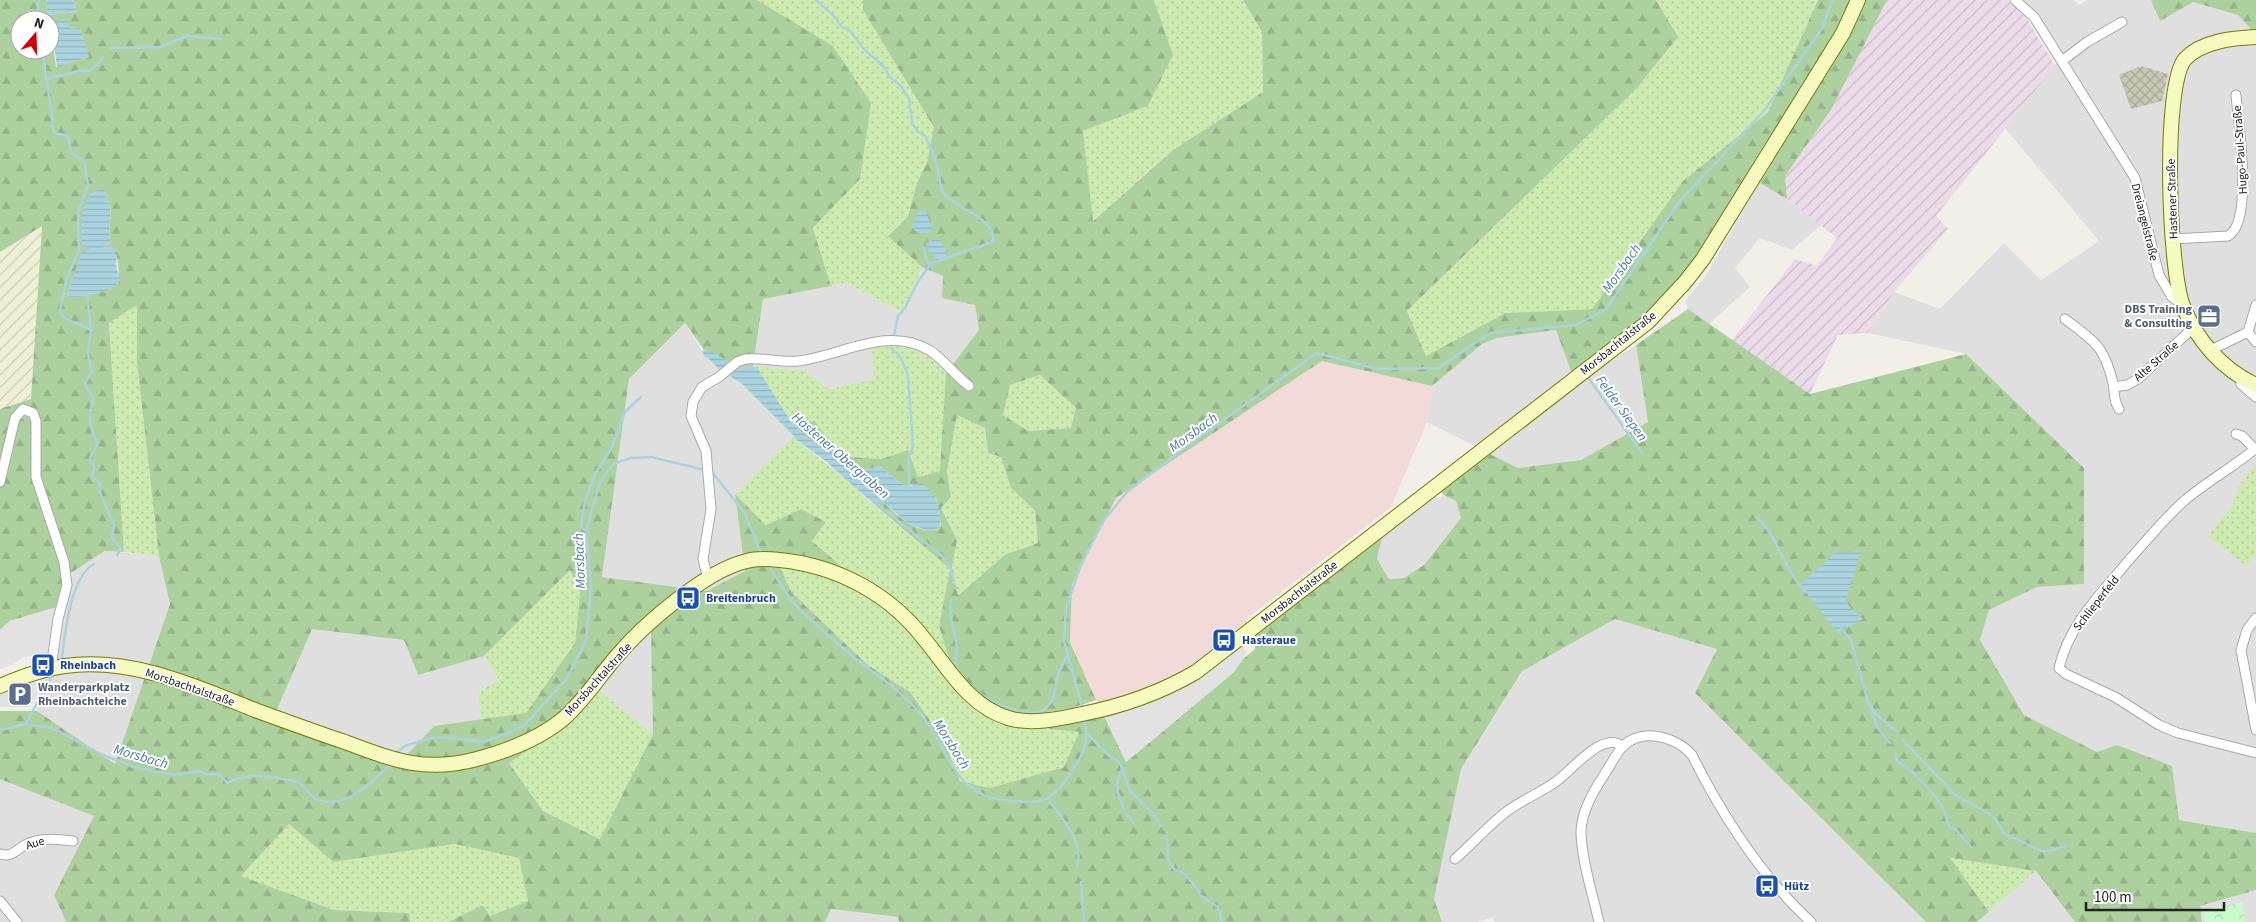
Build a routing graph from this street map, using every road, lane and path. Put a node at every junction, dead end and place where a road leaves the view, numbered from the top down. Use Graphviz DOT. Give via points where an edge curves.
graph roads {
  1 [pos="1858,0"];
  2 [pos="2015,0"];
  3 [pos="2122,22"];
  4 [pos="2256,36"];
  5 [pos="2062,61"];
  6 [pos="2236,94"];
  7 [pos="2173,239"];
  8 [pos="2182,305"];
  9 [pos="2256,305"];
  10 [pos="2065,319"];
  11 [pos="2194,327"];
  12 [pos="2248,332"];
  13 [pos="2256,342"];
  14 [pos="2211,350"];
  15 [pos="2240,378"];
  16 [pos="2256,385"];
  17 [pos="968,386"];
  18 [pos="2114,387"];
  19 [pos="2256,397"];
  20 [pos="2119,409"];
  21 [pos="2236,434"];
  22 [pos="0,482"];
  23 [pos="708,579"];
  24 [pos="2256,618"];
  25 [pos="52,668"];
  26 [pos="0,686"];
  27 [pos="2256,730"];
  28 [pos="1623,747"];
  29 [pos="2256,753"];
  30 [pos="73,841"];
  31 [pos="0,854"];
  32 [pos="1455,859"];
  33 [pos="0,901"];
  34 [pos="18,922"];
  35 [pos="1599,922"];
  36 [pos="1811,922"];
  1 -- 23 [label="main road, Morsbachtalstraße" via="1843,33 1703,259 1648,322 1196,672 1147,697 1083,714 1029,721 1010,719 978,702 952,677 922,635 888,601 866,586 810,565 772,559 733,565"];
  2 -- 5 [label="street, Dreiangelstraße" via="2034,17"];
  3 -- 5 [label="street"];
  4 -- 7 [label="main road, Hastener Straße" via="2222,41 2196,50 2178,71 2171,147"];
  5 -- 8 [label="street, Dreiangelstraße" via="2135,178 2159,275 2172,297"];
  6 -- 7 [label="street, Hugo-Paul-Straße" via="2244,194 2236,228 2228,236"];
  7 -- 8 [label="main road, Hastener Straße"];
  8 -- 11 [label="main road, Hastener Straße"];
  9 -- 12 [label="street"];
  10 -- 18 [label="street" via="2099,348 2108,361"];
  11 -- 14 [label="main road, Hastener Straße"];
  11 -- 18 [label="street, Alte Straße" via="2138,379"];
  12 -- 13 [label="street"];
  12 -- 14 [label="street"];
  14 -- 15 [label="main road, Hastener Straße" via="2228,370"];
  15 -- 16 [label="main road, Hastener Straße"];
  15 -- 19 [label="street"];
  17 -- 23 [label="street" via="930,351 891,340 874,341 800,361 754,358 736,362 702,387 692,402 691,416 706,451 711,515 703,559"];
  18 -- 20 [label="street" via="2114,401"];
  21 -- 29 [label="street, Schlieperfeld" via="2255,449 2185,500 2156,530 2078,622 2059,668 2178,734"];
  22 -- 25 [label="street" via="15,418 23,409 33,413 36,420 36,477 64,562 66,584"];
  23 -- 25 [label="main road, Morsbachtalstraße" via="650,623 618,654 579,703 561,720 542,734 502,751 458,764 421,766 392,758 156,674 108,666"];
  24 -- 27 [label="street" via="2245,635 2241,650"];
  25 -- 26 [label="main road, Morsbachtalstraße"];
  28 -- 32 [label="street" via="1612,742 1584,756 1557,781 1506,812"];
  28 -- 35 [label="street" via="1591,797 1583,820 1582,843"];
  28 -- 36 [label="street" via="1630,741 1656,735 1688,750 1748,852"];
  30 -- 31 [label="street, Aue" via="42,840 24,845 9,855"];
  33 -- 34 [label="street"];
}
